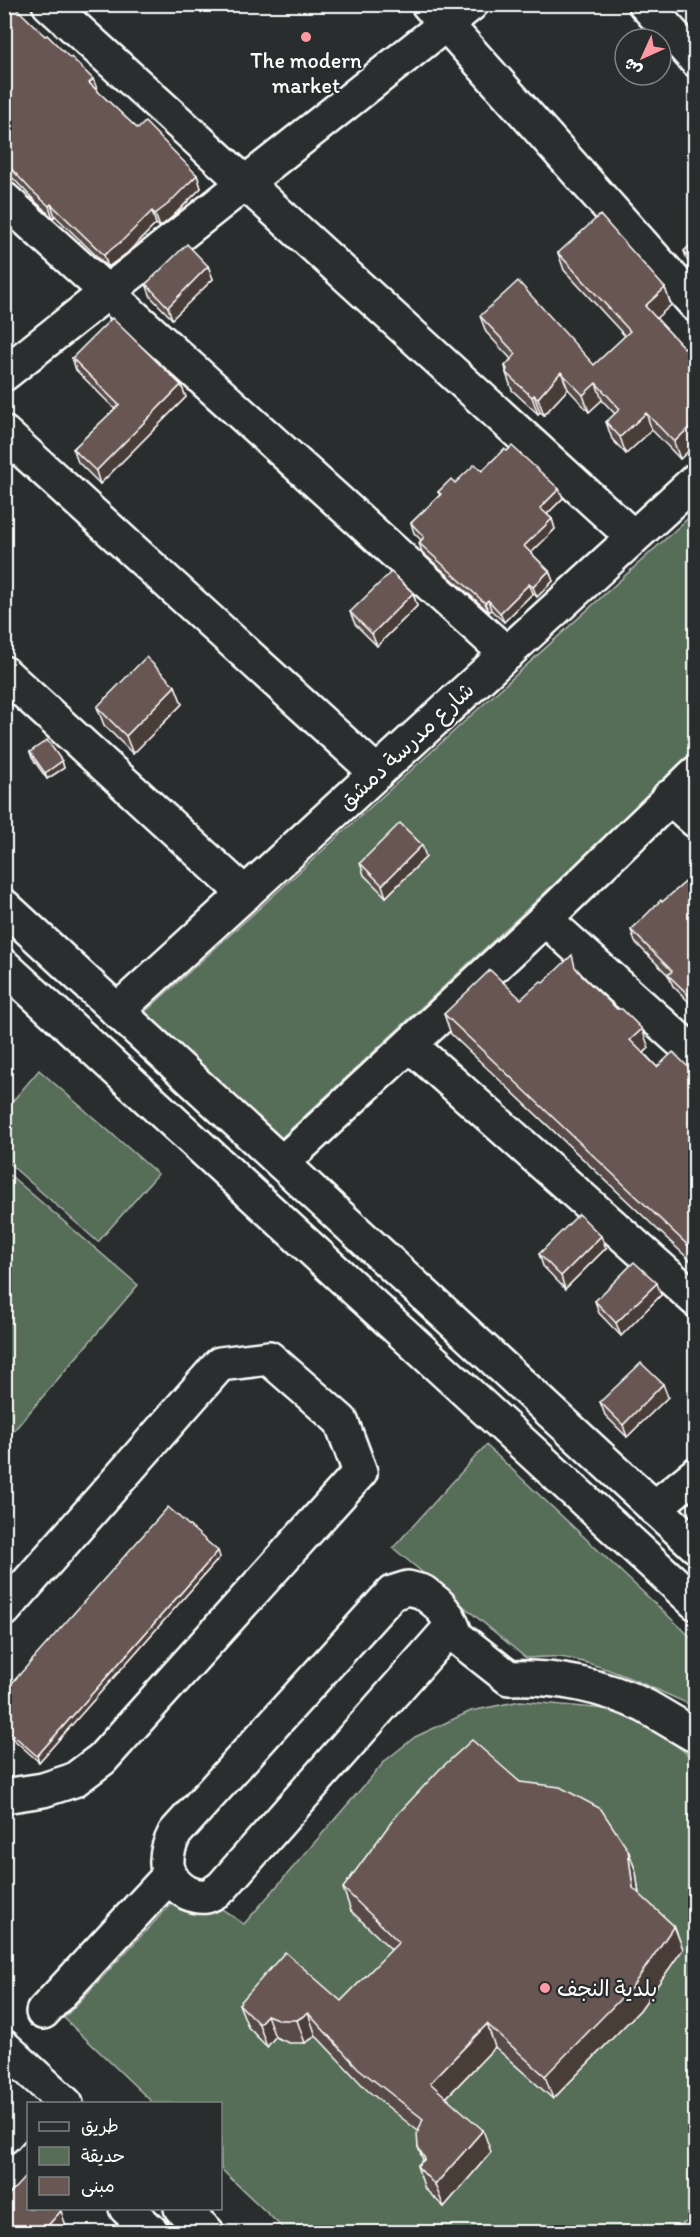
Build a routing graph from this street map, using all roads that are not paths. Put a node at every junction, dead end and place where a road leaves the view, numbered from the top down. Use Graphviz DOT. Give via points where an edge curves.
graph roads {
  1 [pos="49,4"];
  2 [pos="471,4"];
  3 [pos="645,4"];
  4 [pos="437,14"];
  5 [pos="696,60"];
  6 [pos="244,184"];
  7 [pos="4,199"];
  8 [pos="108,293"];
  9 [pos="696,305"];
  10 [pos="4,374"];
  11 [pos="4,433"];
  12 [pos="696,480"];
  13 [pos="633,537"];
  14 [pos="507,654"];
  15 [pos="4,673"];
  16 [pos="377,773"];
  17 [pos="696,773"];
  18 [pos="669,797"];
  19 [pos="696,821"];
  20 [pos="245,894"];
  21 [pos="4,906"];
  22 [pos="545,920"];
  23 [pos="4,966"];
  24 [pos="117,1011"];
  25 [pos="410,1045"];
  26 [pos="696,1055"];
  27 [pos="282,1163"];
  28 [pos="696,1300"];
  29 [pos="514,1378"];
  30 [pos="481,1405"];
  31 [pos="562,1423"];
  32 [pos="531,1451"];
  33 [pos="696,1474"];
  34 [pos="654,1508"];
  35 [pos="696,1546"];
  36 [pos="696,1603"];
  37 [pos="4,1611"];
  38 [pos="452,1626"];
  39 [pos="696,1732"];
  40 [pos="4,1796"];
  41 [pos="169,1876"];
  42 [pos="43,2012"];
  43 [pos="4,2047"];
  44 [pos="65,2102"];
  45 [pos="128,2210"];
  46 [pos="183,2210"];
  47 [pos="152,2232"];
  48 [pos="207,2232"];
  1 -- 6 [label="street"];
  2 -- 4 [label="street"];
  3 -- 5 [label="street"];
  4 -- 6 [label="street"];
  4 -- 9 [label="street"];
  6 -- 8 [label="street"];
  6 -- 13 [label="street"];
  7 -- 8 [label="street"];
  8 -- 10 [label="street"];
  8 -- 14 [label="street"];
  11 -- 16 [label="street"];
  12 -- 13 [label="street, شارع مدرسة دمشق"];
  13 -- 14 [label="street, شارع مدرسة دمشق"];
  14 -- 16 [label="street, شارع مدرسة دمشق"];
  15 -- 20 [label="street"];
  16 -- 20 [label="street, شارع مدرسة دمشق"];
  17 -- 18 [label="street"];
  18 -- 19 [label="street"];
  18 -- 22 [label="street"];
  20 -- 24 [label="street, شارع مدرسة دمشق"];
  21 -- 24 [label="street"];
  22 -- 25 [label="street"];
  22 -- 26 [label="street"];
  23 -- 30 [label="street"];
  24 -- 27 [label="street"];
  25 -- 27 [label="street"];
  25 -- 28 [label="street"];
  27 -- 29 [label="street"];
  29 -- 30 [label="street" via="505,1401"];
  29 -- 31 [label="street"];
  30 -- 32 [label="street"];
  31 -- 32 [label="street" via="540,1428 531,1442"];
  31 -- 34 [label="street"];
  32 -- 36 [label="street"];
  33 -- 34 [label="street"];
  34 -- 35 [label="street"];
  37 -- 40 [label="street" via="220,1364 269,1358 341,1421 360,1472 102,1759 74,1780"];
  38 -- 39 [label="street" via="457,1637 509,1678 539,1677 598,1689 643,1706 693,1734"];
  38 -- 41 [label="street" via="222,1887 206,1896 193,1895 178,1888"];
  38 -- 41 [label="street" via="438,1604 423,1592 408,1588 392,1593 175,1833 168,1845"];
  41 -- 42 [label="street"];
  43 -- 44 [label="street"];
  45 -- 47 [label="street"];
  46 -- 48 [label="street"];
}
